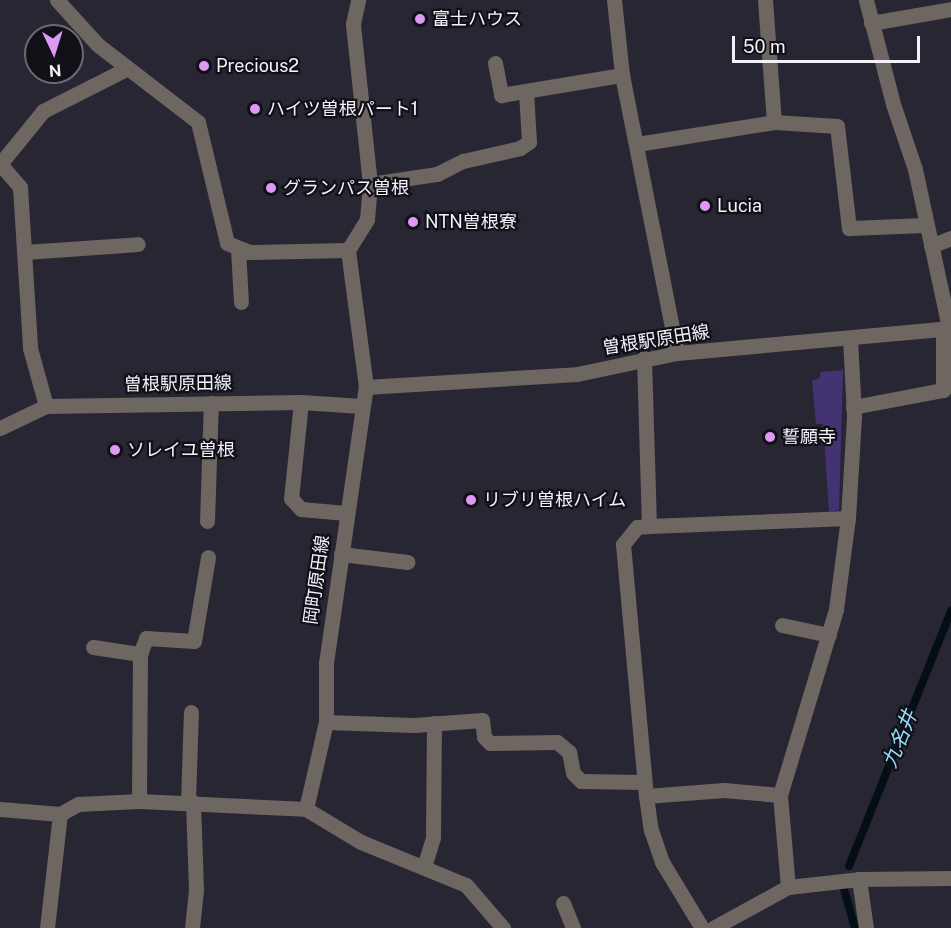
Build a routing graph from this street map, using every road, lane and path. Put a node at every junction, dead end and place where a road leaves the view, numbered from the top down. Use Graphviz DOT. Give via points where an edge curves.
graph roads {
  1 [pos="57,0"];
  2 [pos="357,0"];
  3 [pos="614,0"];
  4 [pos="765,0"];
  5 [pos="866,0"];
  6 [pos="951,9"];
  7 [pos="871,23"];
  8 [pos="495,63"];
  9 [pos="126,69"];
  10 [pos="622,75"];
  11 [pos="526,91"];
  12 [pos="774,122"];
  13 [pos="637,144"];
  14 [pos="0,164"];
  15 [pos="370,184"];
  16 [pos="924,225"];
  17 [pos="951,238"];
  18 [pos="138,244"];
  19 [pos="931,246"];
  20 [pos="238,249"];
  21 [pos="348,250"];
  22 [pos="25,252"];
  23 [pos="241,302"];
  24 [pos="948,328"];
  25 [pos="850,338"];
  26 [pos="677,353"];
  27 [pos="644,358"];
  28 [pos="366,387"];
  29 [pos="301,402"];
  30 [pos="211,403"];
  31 [pos="46,406"];
  32 [pos="361,406"];
  33 [pos="853,407"];
  34 [pos="0,428"];
  35 [pos="346,513"];
  36 [pos="848,518"];
  37 [pos="207,521"];
  38 [pos="649,526"];
  39 [pos="341,554"];
  40 [pos="208,557"];
  41 [pos="408,562"];
  42 [pos="782,625"];
  43 [pos="830,635"];
  44 [pos="93,647"];
  45 [pos="140,654"];
  46 [pos="191,712"];
  47 [pos="326,722"];
  48 [pos="434,723"];
  49 [pos="645,789"];
  50 [pos="780,795"];
  51 [pos="139,801"];
  52 [pos="191,802"];
  53 [pos="306,808"];
  54 [pos="0,809"];
  55 [pos="60,814"];
  56 [pos="424,867"];
  57 [pos="951,878"];
  58 [pos="859,879"];
  59 [pos="788,887"];
  60 [pos="562,903"];
  61 [pos="47,928"];
  62 [pos="192,928"];
  63 [pos="503,928"];
  64 [pos="573,928"];
  65 [pos="702,928"];
  66 [pos="713,928"];
  67 [pos="866,928"];
  1 -- 9 [label="street"];
  2 -- 15 [label="street" via="353,24"];
  3 -- 10 [label="street"];
  4 -- 12 [label="street"];
  5 -- 7 [label="street"];
  6 -- 7 [label="street"];
  7 -- 16 [label="street" via="915,169"];
  8 -- 11 [label="street" via="501,95"];
  9 -- 14 [label="street" via="44,111"];
  9 -- 20 [label="street" via="198,122 226,243"];
  10 -- 11 [label="street"];
  10 -- 13 [label="street"];
  11 -- 15 [label="street" via="529,142 520,148 463,161 437,174"];
  12 -- 13 [label="street"];
  12 -- 16 [label="street" via="837,126 849,228"];
  13 -- 26 [label="street"];
  14 -- 22 [label="street" via="20,188"];
  15 -- 21 [label="street" via="367,219"];
  16 -- 19 [label="street"];
  17 -- 19 [label="street"];
  18 -- 22 [label="street"];
  19 -- 24 [label="street"];
  20 -- 21 [label="street"];
  20 -- 23 [label="street"];
  21 -- 28 [label="street, 岡町原田線"];
  22 -- 31 [label="street" via="30,348"];
  24 -- 25 [label="street, 曽根駅原田線"];
  24 -- 33 [label="street" via="943,390"];
  25 -- 26 [label="street, 曽根駅原田線"];
  25 -- 33 [label="street"];
  26 -- 27 [label="street, 曽根駅原田線"];
  27 -- 28 [label="street, 曽根駅原田線" via="577,374"];
  27 -- 38 [label="street"];
  28 -- 32 [label="street, 岡町原田線"];
  29 -- 30 [label="street, 曽根駅原田線"];
  29 -- 32 [label="street, 曽根駅原田線"];
  29 -- 35 [label="street" via="291,498 301,508"];
  30 -- 31 [label="street, 曽根駅原田線"];
  30 -- 37 [label="street"];
  31 -- 34 [label="street, 曽根駅原田線"];
  32 -- 35 [label="street, 岡町原田線"];
  33 -- 36 [label="street"];
  35 -- 39 [label="street, 岡町原田線"];
  36 -- 38 [label="street"];
  36 -- 43 [label="street"];
  38 -- 49 [label="street" via="637,527 623,544"];
  39 -- 41 [label="street"];
  39 -- 47 [label="street, 岡町原田線" via="326,663"];
  40 -- 45 [label="street" via="194,641 146,638"];
  42 -- 43 [label="street"];
  43 -- 50 [label="street"];
  44 -- 45 [label="street"];
  45 -- 51 [label="street"];
  46 -- 52 [label="street"];
  47 -- 48 [label="street"];
  47 -- 53 [label="street, 岡町原田線"];
  48 -- 49 [label="street" via="482,720 484,737 490,743 557,742 569,752 573,773 581,781"];
  48 -- 56 [label="street" via="434,837"];
  49 -- 50 [label="street"];
  49 -- 65 [label="street" via="651,830 662,862"];
  50 -- 59 [label="street"];
  51 -- 52 [label="street"];
  51 -- 55 [label="street" via="78,804"];
  52 -- 53 [label="street"];
  52 -- 62 [label="street" via="196,889"];
  53 -- 56 [label="street" via="361,842"];
  54 -- 55 [label="street"];
  55 -- 61 [label="street"];
  56 -- 63 [label="street" via="466,885"];
  57 -- 58 [label="street"];
  58 -- 59 [label="street"];
  58 -- 67 [label="street"];
  59 -- 66 [label="street"];
  60 -- 64 [label="street"];
}
